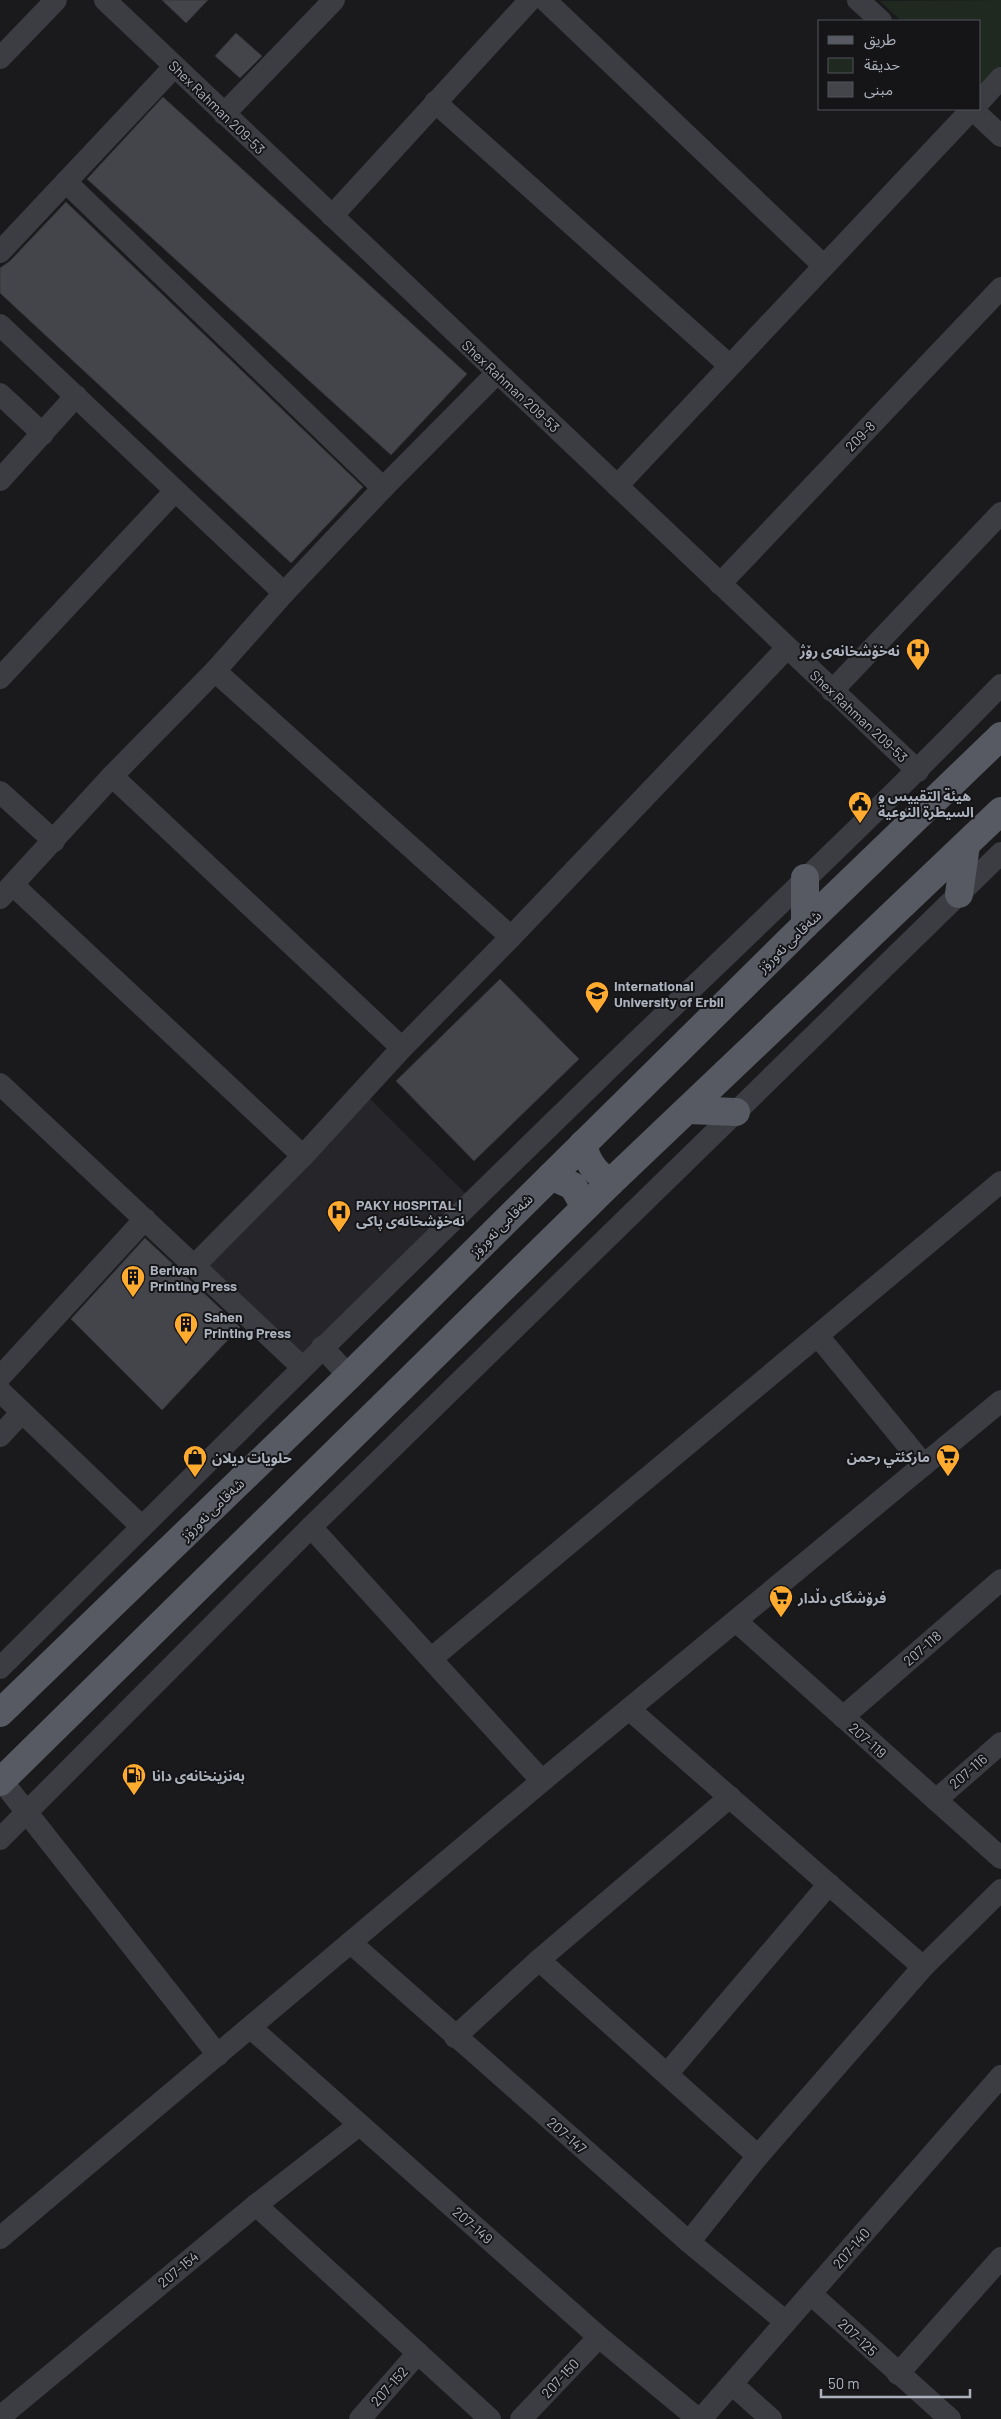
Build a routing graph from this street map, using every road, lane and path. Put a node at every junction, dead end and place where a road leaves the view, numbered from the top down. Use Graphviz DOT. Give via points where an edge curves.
graph roads {
  1 [pos="56,0"];
  2 [pos="105,0"];
  3 [pos="334,0"];
  4 [pos="530,0"];
  5 [pos="545,0"];
  6 [pos="858,0"];
  7 [pos="880,20"];
  8 [pos="0,58"];
  9 [pos="174,67"];
  10 [pos="1001,78"];
  11 [pos="981,100"];
  12 [pos="435,102"];
  13 [pos="971,110"];
  14 [pos="973,110"];
  15 [pos="224,114"];
  16 [pos="1001,136"];
  17 [pos="66,182"];
  18 [pos="332,216"];
  19 [pos="0,252"];
  20 [pos="823,265"];
  21 [pos="1001,288"];
  22 [pos="0,325"];
  23 [pos="729,365"];
  24 [pos="497,373"];
  25 [pos="0,394"];
  26 [pos="76,396"];
  27 [pos="43,434"];
  28 [pos="0,480"];
  29 [pos="617,486"];
  30 [pos="383,488"];
  31 [pos="175,491"];
  32 [pos="1001,513"];
  33 [pos="720,584"];
  34 [pos="284,593"];
  35 [pos="787,648"];
  36 [pos="215,671"];
  37 [pos="0,678"];
  38 [pos="1001,685"];
  39 [pos="832,691"];
  40 [pos="1001,736"];
  41 [pos="918,771"];
  42 [pos="112,776"];
  43 [pos="0,792"];
  44 [pos="1001,811"];
  45 [pos="54,841"];
  46 [pos="966,845"];
  47 [pos="1001,853"];
  48 [pos="805,878"];
  49 [pos="7,891"];
  50 [pos="959,894"];
  51 [pos="805,925"];
  52 [pos="512,937"];
  53 [pos="402,1048"];
  54 [pos="0,1084"];
  55 [pos="689,1110"];
  56 [pos="736,1112"];
  57 [pos="584,1144"];
  58 [pos="303,1156"];
  59 [pos="551,1176"];
  60 [pos="611,1182"];
  61 [pos="1001,1182"];
  62 [pos="585,1207"];
  63 [pos="145,1219"];
  64 [pos="195,1265"];
  65 [pos="818,1336"];
  66 [pos="322,1347"];
  67 [pos="302,1367"];
  68 [pos="349,1376"];
  69 [pos="0,1377"];
  70 [pos="0,1391"];
  71 [pos="1001,1401"];
  72 [pos="22,1412"];
  73 [pos="0,1436"];
  74 [pos="924,1465"];
  75 [pos="311,1526"];
  76 [pos="142,1527"];
  77 [pos="1001,1580"];
  78 [pos="736,1621"];
  79 [pos="432,1658"];
  80 [pos="0,1668"];
  81 [pos="10,1694"];
  82 [pos="629,1709"];
  83 [pos="0,1713"];
  84 [pos="843,1717"];
  85 [pos="1001,1743"];
  86 [pos="542,1781"];
  87 [pos="1,1782"];
  88 [pos="730,1797"];
  89 [pos="936,1800"];
  90 [pos="27,1812"];
  91 [pos="0,1838"];
  92 [pos="1001,1858"];
  93 [pos="829,1884"];
  94 [pos="1001,1890"];
  95 [pos="351,1943"];
  96 [pos="539,1960"];
  97 [pos="923,1968"];
  98 [pos="251,2028"];
  99 [pos="455,2037"];
  100 [pos="218,2055"];
  101 [pos="667,2074"];
  102 [pos="1001,2076"];
  103 [pos="359,2125"];
  104 [pos="758,2156"];
  105 [pos="256,2205"];
  106 [pos="0,2238"];
  107 [pos="689,2242"];
  108 [pos="1001,2258"];
  109 [pos="811,2294"];
  110 [pos="786,2322"];
  111 [pos="599,2337"];
  112 [pos="418,2354"];
  113 [pos="898,2374"];
  114 [pos="732,2384"];
  115 [pos="0,2416"];
  116 [pos="360,2419"];
  117 [pos="490,2419"];
  118 [pos="521,2419"];
  119 [pos="699,2419"];
  120 [pos="771,2419"];
  121 [pos="950,2419"];
  1 -- 8 [label="street"];
  2 -- 9 [label="street, Shex Rahman 209-53"];
  3 -- 15 [label="street"];
  4 -- 12 [label="street"];
  5 -- 20 [label="street"];
  6 -- 7 [label="street"];
  9 -- 15 [label="street, Shex Rahman 209-53"];
  9 -- 17 [label="street"];
  10 -- 11 [label="street"];
  12 -- 18 [label="street"];
  12 -- 23 [label="street"];
  13 -- 20 [label="street"];
  14 -- 16 [label="street"];
  15 -- 18 [label="street, Shex Rahman 209-53"];
  17 -- 19 [label="street"];
  17 -- 30 [label="street"];
  18 -- 24 [label="street, Shex Rahman 209-53"];
  20 -- 23 [label="street"];
  21 -- 33 [label="street, 209-8"];
  22 -- 26 [label="street"];
  23 -- 29 [label="street"];
  24 -- 29 [label="street, Shex Rahman 209-53"];
  24 -- 30 [label="street"];
  25 -- 27 [label="street"];
  26 -- 27 [label="street"];
  26 -- 31 [label="street"];
  27 -- 28 [label="street"];
  29 -- 33 [label="street, Shex Rahman 209-53"];
  30 -- 34 [label="street"];
  31 -- 34 [label="street"];
  31 -- 37 [label="street"];
  32 -- 39 [label="street"];
  33 -- 35 [label="street, Shex Rahman 209-53"];
  34 -- 36 [label="street"];
  35 -- 39 [label="street, Shex Rahman 209-53"];
  35 -- 52 [label="street"];
  36 -- 42 [label="street"];
  36 -- 52 [label="street"];
  38 -- 41 [label="street"];
  39 -- 41 [label="street, Shex Rahman 209-53"];
  40 -- 51 [label="main road, شەقامی نەورۆز"];
  41 -- 48 [label="street"];
  42 -- 45 [label="street"];
  42 -- 53 [label="street"];
  43 -- 45 [label="street"];
  44 -- 46 [label="main road"];
  45 -- 49 [label="street"];
  46 -- 50 [label="main road"];
  46 -- 55 [label="main road"];
  47 -- 50 [label="street"];
  48 -- 51 [label="main road"];
  48 -- 66 [label="street"];
  49 -- 58 [label="street"];
  50 -- 56 [label="street"];
  51 -- 57 [label="main road, شەقامی نەورۆز"];
  52 -- 53 [label="street"];
  53 -- 58 [label="street"];
  54 -- 63 [label="street"];
  55 -- 56 [label="main road"];
  55 -- 60 [label="main road"];
  56 -- 75 [label="street"];
  57 -- 59 [label="main road, شەقامی نەورۆز"];
  57 -- 60 [label="main road" via="589,1163"];
  58 -- 64 [label="street"];
  59 -- 62 [label="main road" via="573,1186"];
  59 -- 68 [label="main road, شەقامی نەورۆز"];
  60 -- 62 [label="main road"];
  61 -- 65 [label="street"];
  62 -- 87 [label="main road"];
  63 -- 64 [label="street"];
  63 -- 69 [label="street"];
  64 -- 67 [label="street"];
  65 -- 74 [label="street"];
  65 -- 79 [label="street"];
  66 -- 67 [label="street"];
  66 -- 68 [label="street"];
  67 -- 76 [label="street"];
  68 -- 81 [label="main road, شەقامی نەورۆز"];
  70 -- 72 [label="street"];
  71 -- 74 [label="street"];
  72 -- 73 [label="street"];
  72 -- 76 [label="street"];
  74 -- 78 [label="street"];
  75 -- 79 [label="street"];
  75 -- 90 [label="street"];
  76 -- 80 [label="street"];
  77 -- 84 [label="street, 207-118"];
  78 -- 82 [label="street"];
  78 -- 84 [label="street, 207-119"];
  79 -- 86 [label="street"];
  81 -- 83 [label="main road, شەقامی نەورۆز"];
  82 -- 86 [label="street"];
  82 -- 88 [label="street"];
  84 -- 89 [label="street, 207-119"];
  85 -- 89 [label="street, 207-116"];
  86 -- 95 [label="street"];
  87 -- 90 [label="street"];
  88 -- 93 [label="street"];
  88 -- 96 [label="street"];
  89 -- 92 [label="street, 207-119"];
  90 -- 91 [label="street"];
  90 -- 100 [label="street"];
  93 -- 97 [label="street"];
  93 -- 101 [label="street"];
  94 -- 97 [label="street"];
  95 -- 98 [label="street"];
  95 -- 99 [label="street, 207-147"];
  96 -- 99 [label="street"];
  96 -- 101 [label="street"];
  97 -- 104 [label="street"];
  98 -- 100 [label="street"];
  98 -- 103 [label="street, 207-149"];
  99 -- 107 [label="street, 207-147"];
  100 -- 106 [label="street"];
  101 -- 104 [label="street"];
  102 -- 109 [label="street, 207-140"];
  103 -- 105 [label="street, 207-154"];
  103 -- 111 [label="street, 207-149"];
  104 -- 107 [label="street"];
  105 -- 112 [label="street"];
  105 -- 115 [label="street, 207-154"];
  107 -- 110 [label="street, 207-147"];
  108 -- 113 [label="street"];
  109 -- 110 [label="street, 207-140"];
  109 -- 113 [label="street, 207-125"];
  110 -- 114 [label="street, 207-140"];
  111 -- 118 [label="street, 207-150"];
  111 -- 119 [label="street, 207-149"];
  112 -- 116 [label="street, 207-152"];
  112 -- 117 [label="street"];
  113 -- 121 [label="street, 207-125"];
  114 -- 119 [label="street, 207-140"];
  114 -- 120 [label="street"];
}
